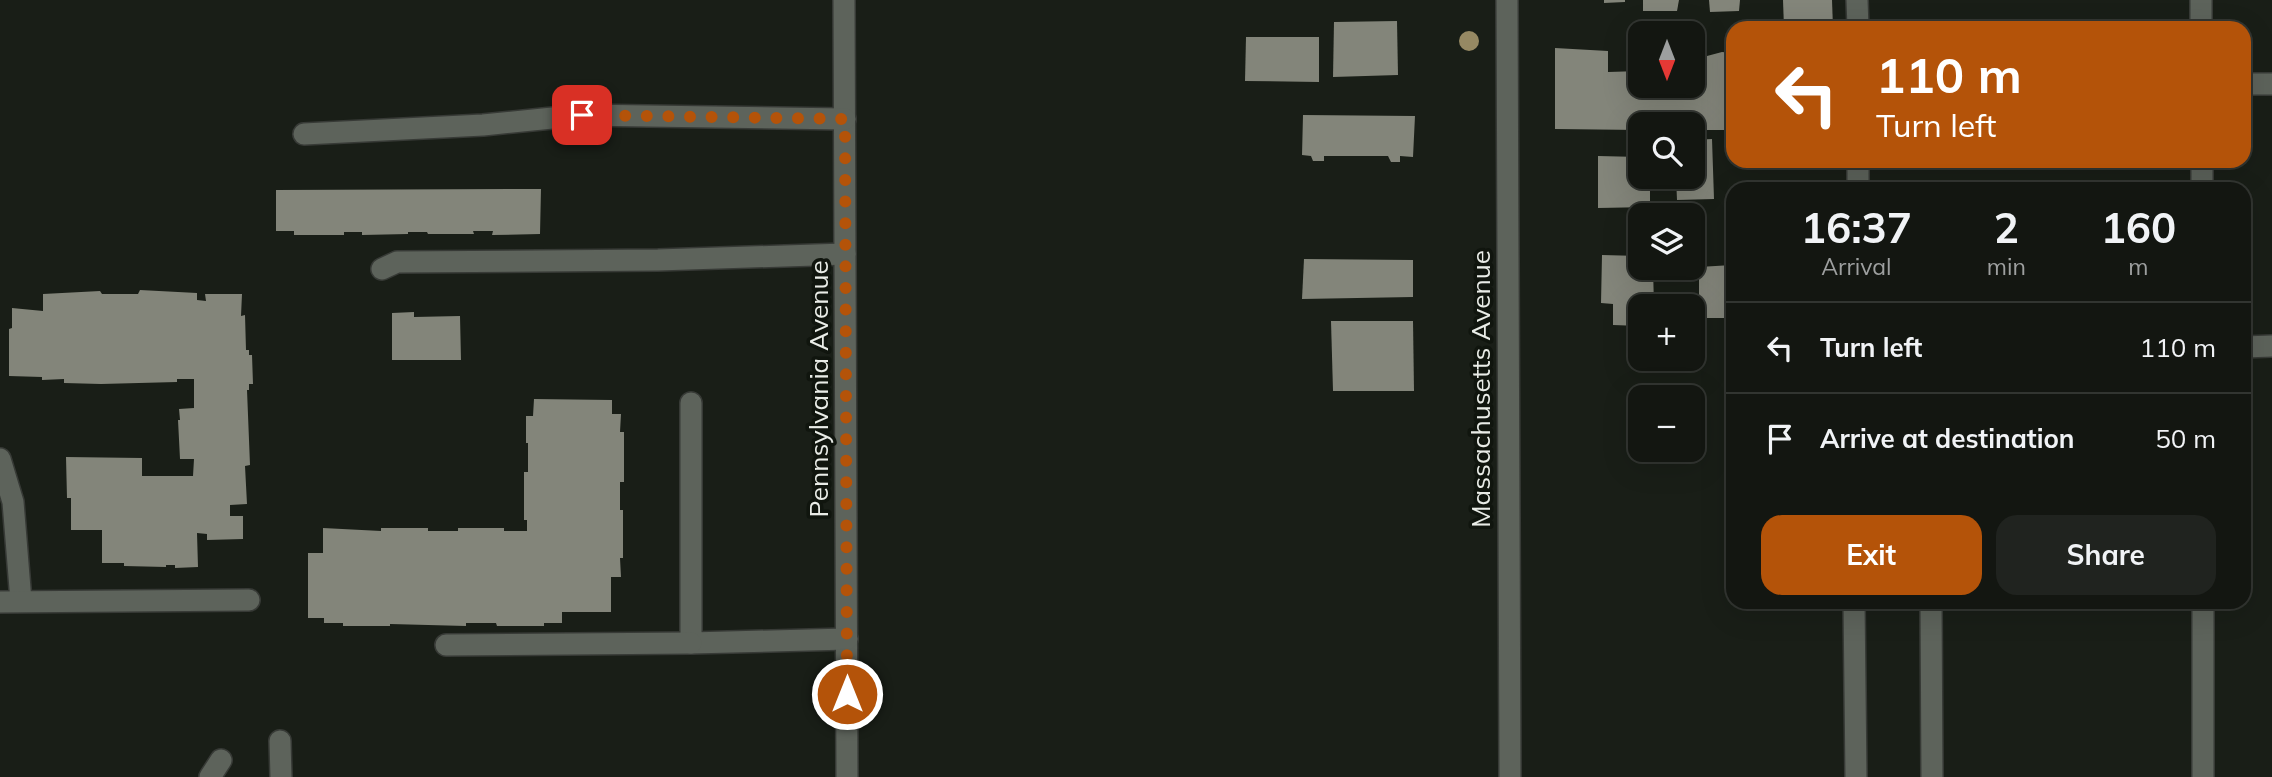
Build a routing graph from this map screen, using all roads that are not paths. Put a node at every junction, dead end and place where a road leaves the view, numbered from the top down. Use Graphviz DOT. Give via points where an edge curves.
graph roads {
  1 [pos="844,0"];
  2 [pos="1507,0"];
  3 [pos="1857,0"];
  4 [pos="2201,0"];
  5 [pos="1858,21"];
  6 [pos="2201,21"];
  7 [pos="2272,83"];
  8 [pos="2251,84"];
  9 [pos="845,119"];
  10 [pos="304,134"];
  11 [pos="845,254"];
  12 [pos="382,269"];
  13 [pos="2272,346"];
  14 [pos="2251,347"];
  15 [pos="691,403"];
  16 [pos="0,459"];
  17 [pos="249,600"];
  18 [pos="11,601"];
  19 [pos="1854,609"];
  20 [pos="1931,609"];
  21 [pos="2203,609"];
  22 [pos="846,639"];
  23 [pos="691,643"];
  24 [pos="446,645"];
  25 [pos="280,741"];
  26 [pos="281,777"];
  27 [pos="847,777"];
  28 [pos="1510,777"];
  29 [pos="1856,777"];
  30 [pos="1932,777"];
  31 [pos="2203,777"];
  1 -- 9 [label="street, Pennsylvania Avenue"];
  2 -- 28 [label="street, Massachusetts Avenue"];
  3 -- 5 [label="street"];
  4 -- 6 [label="street"];
  7 -- 8 [label="street"];
  9 -- 10 [label="street" via="582,115"];
  9 -- 11 [label="street, Pennsylvania Avenue"];
  11 -- 12 [label="street" via="397,262"];
  11 -- 22 [label="street, Pennsylvania Avenue"];
  13 -- 14 [label="street"];
  15 -- 23 [label="street"];
  16 -- 18 [label="street" via="13,502"];
  17 -- 18 [label="street"];
  19 -- 29 [label="street"];
  20 -- 30 [label="street"];
  21 -- 31 [label="street"];
  22 -- 23 [label="street"];
  22 -- 27 [label="street, Pennsylvania Avenue"];
  23 -- 24 [label="street"];
  25 -- 26 [label="street"];
}
